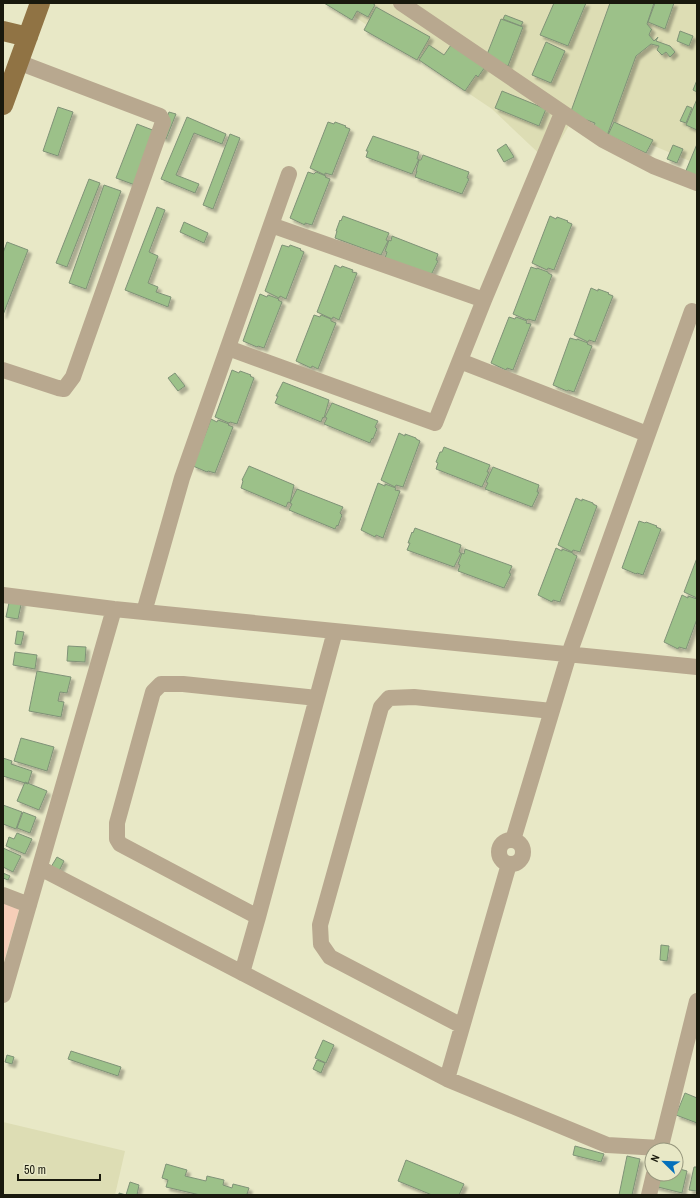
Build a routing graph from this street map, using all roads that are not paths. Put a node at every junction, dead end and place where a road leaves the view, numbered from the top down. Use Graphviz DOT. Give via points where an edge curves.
graph roads {
  1 [pos="40,3"];
  2 [pos="401,3"];
  3 [pos="3,31"];
  4 [pos="28,37"];
  5 [pos="18,62"];
  6 [pos="3,105"];
  7 [pos="562,113"];
  8 [pos="289,174"];
  9 [pos="697,183"];
  10 [pos="271,225"];
  11 [pos="484,300"];
  12 [pos="692,311"];
  13 [pos="228,348"];
  14 [pos="460,361"];
  15 [pos="3,370"];
  16 [pos="647,434"];
  17 [pos="3,595"];
  18 [pos="114,609"];
  19 [pos="144,612"];
  20 [pos="335,631"];
  21 [pos="569,654"];
  22 [pos="697,667"];
  23 [pos="317,698"];
  24 [pos="552,711"];
  25 [pos="40,868"];
  26 [pos="3,895"];
  27 [pos="29,905"];
  28 [pos="258,917"];
  29 [pos="242,973"];
  30 [pos="3,995"];
  31 [pos="697,1001"];
  32 [pos="462,1026"];
  33 [pos="447,1079"];
  34 [pos="662,1142"];
  35 [pos="644,1147"];
  36 [pos="652,1182"];
  37 [pos="649,1195"];
  1 -- 4 [label="main road"];
  2 -- 7 [label="street"];
  3 -- 4 [label="main road"];
  4 -- 5 [label="main road"];
  5 -- 6 [label="main road"];
  5 -- 15 [label="street" via="160,116 162,122 72,377 64,388 58,388"];
  7 -- 9 [label="street" via="632,156"];
  7 -- 11 [label="street"];
  8 -- 10 [label="street"];
  10 -- 11 [label="street"];
  10 -- 13 [label="street"];
  11 -- 14 [label="street"];
  12 -- 16 [label="street"];
  13 -- 14 [label="street" via="435,423"];
  13 -- 19 [label="street" via="182,478"];
  14 -- 16 [label="street"];
  16 -- 21 [label="street"];
  17 -- 18 [label="street"];
  18 -- 19 [label="street"];
  18 -- 25 [label="street"];
  19 -- 20 [label="street"];
  20 -- 21 [label="street"];
  20 -- 23 [label="street"];
  21 -- 22 [label="street"];
  21 -- 24 [label="street"];
  23 -- 28 [label="street"];
  23 -- 28 [label="street" via="161,684 153,692 117,823 117,839 120,844"];
  24 -- 32 [label="street" via="513,840 519,842 523,854 515,864 509,864"];
  24 -- 32 [label="street" via="414,697 389,698 381,707 320,925 321,944 330,957"];
  25 -- 27 [label="street"];
  25 -- 29 [label="street"];
  26 -- 27 [label="street"];
  27 -- 30 [label="street"];
  28 -- 29 [label="street"];
  29 -- 33 [label="street"];
  31 -- 34 [label="street"];
  32 -- 33 [label="street"];
  33 -- 35 [label="street" via="607,1144"];
  36 -- 37 [label="street"];
}
